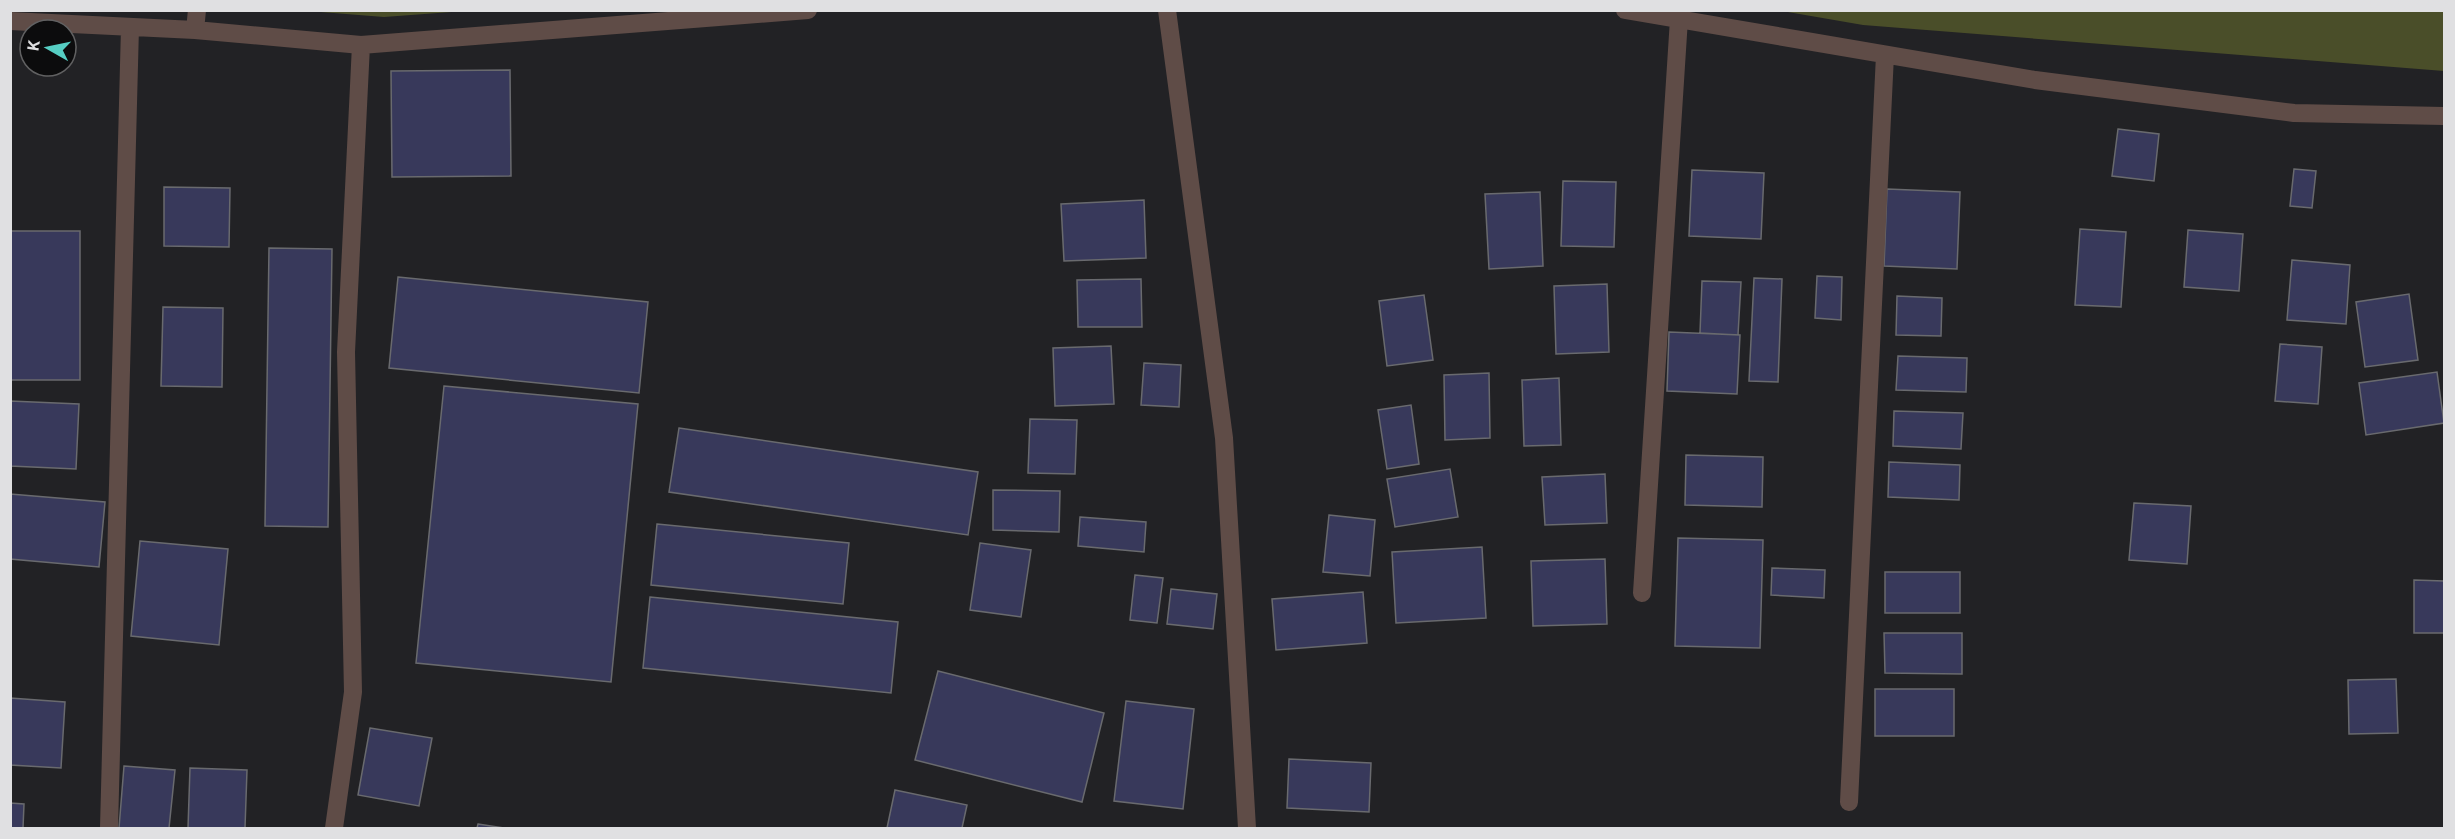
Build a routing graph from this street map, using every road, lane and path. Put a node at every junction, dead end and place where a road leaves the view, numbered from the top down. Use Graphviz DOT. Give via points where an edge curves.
graph roads {
  1 [pos="197,10"];
  2 [pos="808,10"];
  3 [pos="1167,10"];
  4 [pos="1625,10"];
  5 [pos="1678,20"];
  6 [pos="10,21"];
  7 [pos="130,27"];
  8 [pos="195,30"];
  9 [pos="362,45"];
  10 [pos="1884,55"];
  11 [pos="2445,116"];
  12 [pos="1642,593"];
  13 [pos="1849,802"];
  14 [pos="108,828"];
  15 [pos="334,828"];
  16 [pos="1247,828"];
  1 -- 8 [label="street"];
  2 -- 9 [label="street"];
  3 -- 16 [label="street" via="1224,438"];
  4 -- 5 [label="street"];
  5 -- 10 [label="street"];
  5 -- 12 [label="street"];
  6 -- 7 [label="street"];
  7 -- 8 [label="street"];
  7 -- 14 [label="street"];
  8 -- 9 [label="street"];
  9 -- 15 [label="street" via="346,352 353,692"];
  10 -- 11 [label="street" via="2035,80 2294,112"];
  10 -- 13 [label="street"];
}
